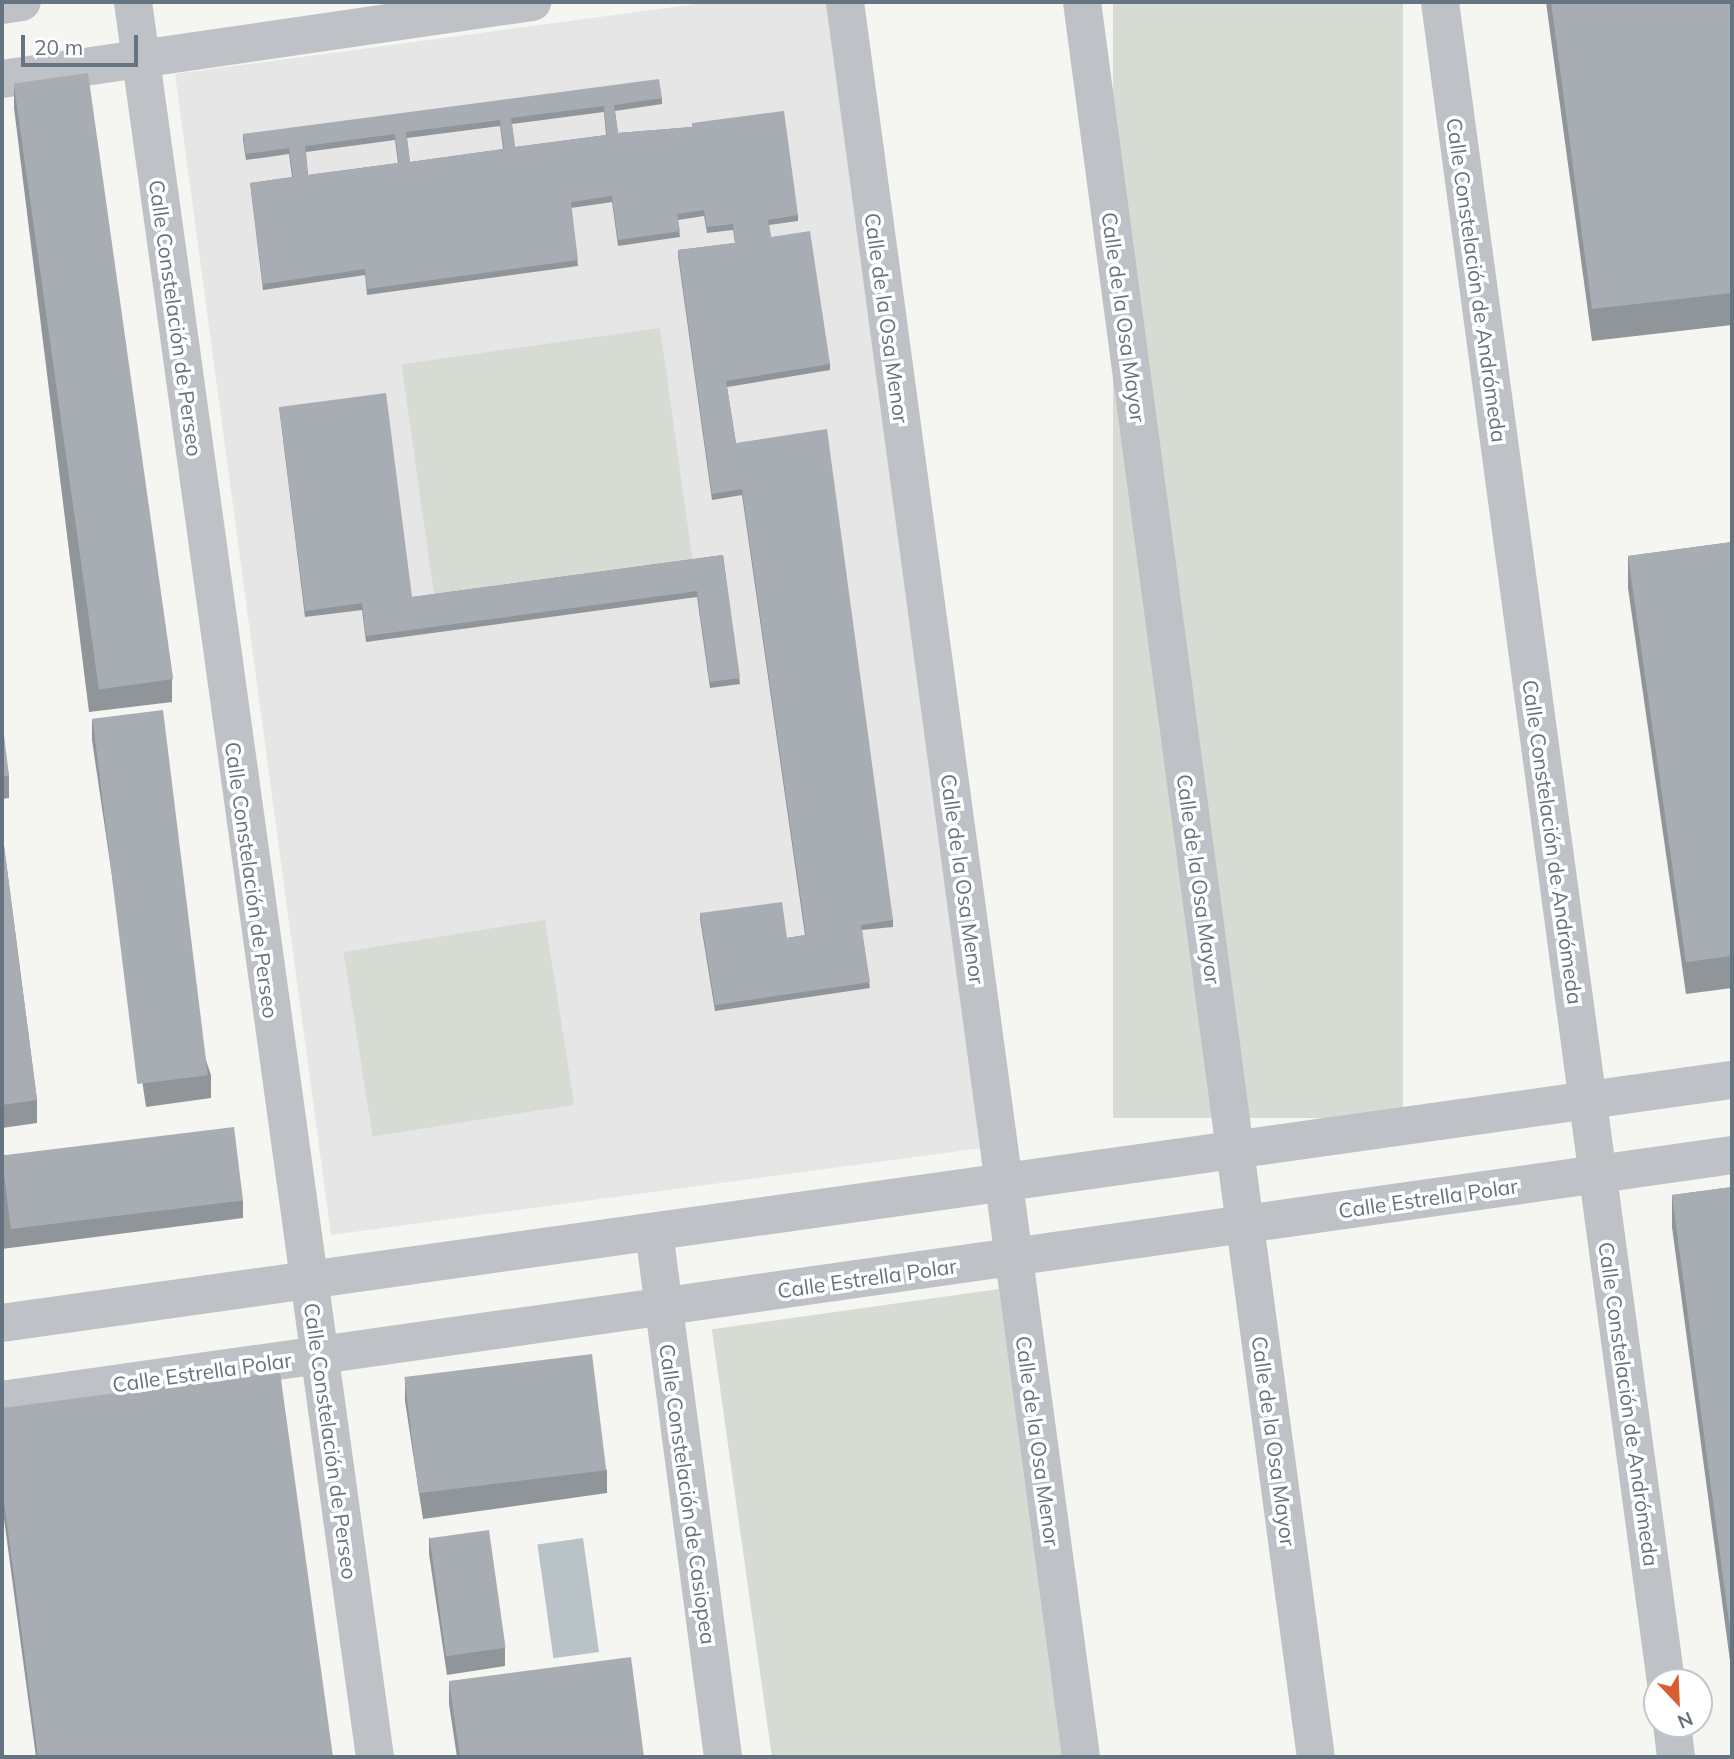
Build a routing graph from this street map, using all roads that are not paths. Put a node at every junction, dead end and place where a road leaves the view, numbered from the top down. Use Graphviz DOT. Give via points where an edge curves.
graph roads {
  1 [pos="22,2"];
  2 [pos="133,2"];
  3 [pos="532,2"];
  4 [pos="845,2"];
  5 [pos="1082,2"];
  6 [pos="1440,2"];
  7 [pos="2,5"];
  8 [pos="491,5"];
  9 [pos="141,58"];
  10 [pos="2,79"];
  11 [pos="1732,1080"];
  12 [pos="1588,1100"];
  13 [pos="1236,1150"];
  14 [pos="1732,1155"];
  15 [pos="1598,1174"];
  16 [pos="1004,1182"];
  17 [pos="1245,1224"];
  18 [pos="653,1231"];
  19 [pos="1014,1257"];
  20 [pos="309,1280"];
  21 [pos="664,1306"];
  22 [pos="2,1324"];
  23 [pos="319,1355"];
  24 [pos="2,1400"];
  25 [pos="1664,1668"];
  26 [pos="1674,1738"];
  27 [pos="374,1757"];
  28 [pos="723,1757"];
  29 [pos="1081,1757"];
  30 [pos="1317,1757"];
  31 [pos="1676,1757"];
  1 -- 7 [label="street"];
  2 -- 9 [label="street, Calle Constelación de Perseo"];
  3 -- 8 [label="street"];
  4 -- 16 [label="street, Calle de la Osa Menor"];
  5 -- 13 [label="street, Calle de la Osa Mayor"];
  6 -- 12 [label="street, Calle Constelación de Andrómeda"];
  8 -- 9 [label="street"];
  9 -- 10 [label="street"];
  9 -- 20 [label="street, Calle Constelación de Perseo"];
  11 -- 12 [label="street"];
  12 -- 13 [label="street"];
  12 -- 15 [label="street, Calle Constelación de Andrómeda"];
  13 -- 16 [label="street"];
  13 -- 17 [label="street, Calle de la Osa Mayor"];
  14 -- 15 [label="street, Calle Estrella Polar"];
  15 -- 17 [label="street, Calle Estrella Polar"];
  15 -- 25 [label="street, Calle Constelación de Andrómeda"];
  16 -- 18 [label="street"];
  16 -- 19 [label="street, Calle de la Osa Menor"];
  17 -- 19 [label="street, Calle Estrella Polar"];
  17 -- 30 [label="street, Calle de la Osa Mayor"];
  18 -- 20 [label="street"];
  18 -- 21 [label="street, Calle Constelación de Casiopea"];
  19 -- 21 [label="street, Calle Estrella Polar"];
  19 -- 29 [label="street, Calle de la Osa Menor"];
  20 -- 22 [label="street"];
  20 -- 23 [label="street, Calle Constelación de Perseo"];
  21 -- 23 [label="street, Calle Estrella Polar"];
  21 -- 28 [label="street, Calle Constelación de Casiopea"];
  23 -- 24 [label="street, Calle Estrella Polar"];
  23 -- 27 [label="street, Calle Constelación de Perseo"];
  26 -- 31 [label="street"];
}
